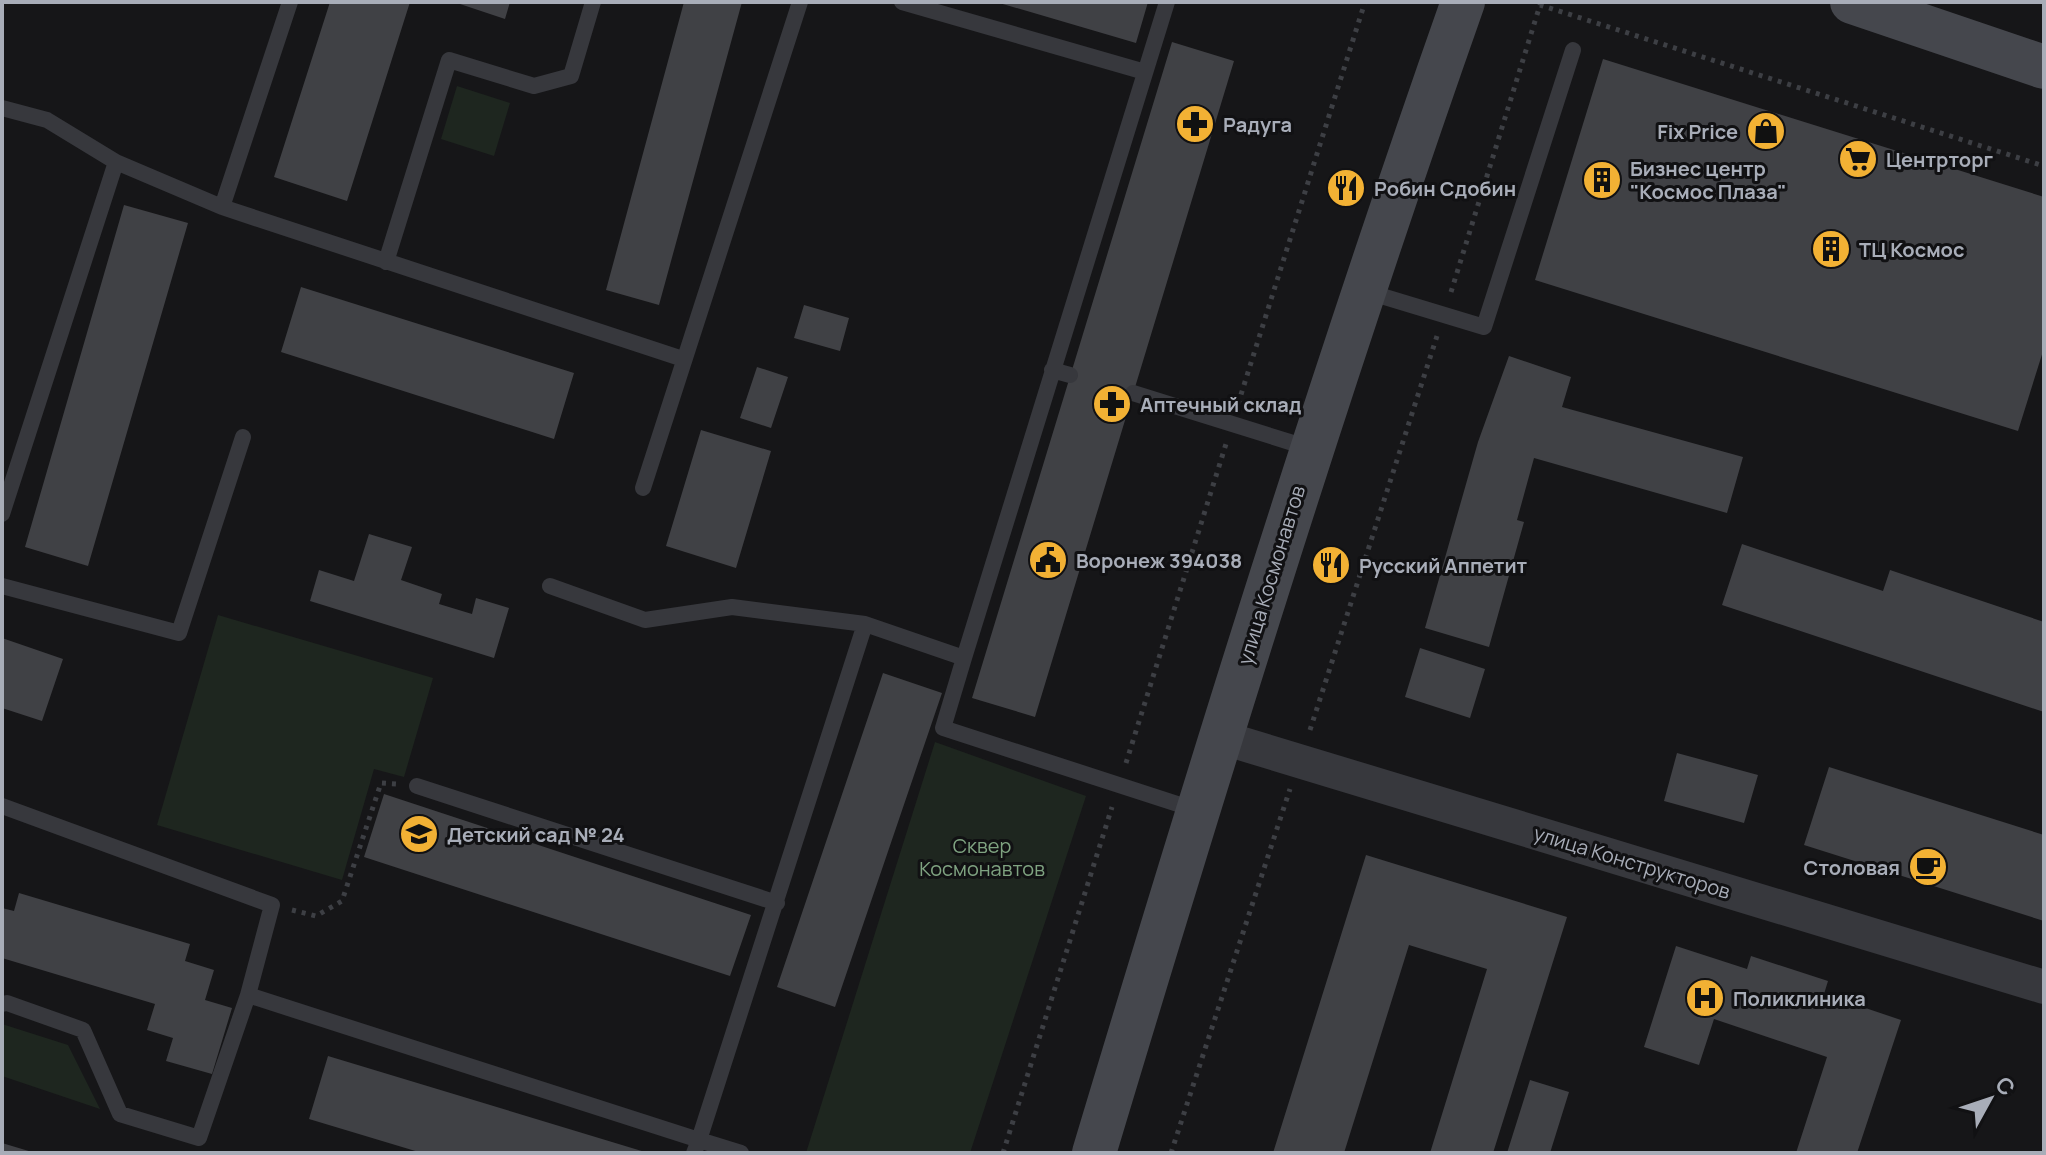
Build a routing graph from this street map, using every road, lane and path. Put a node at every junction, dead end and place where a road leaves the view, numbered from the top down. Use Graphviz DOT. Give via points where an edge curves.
graph roads {
  1 [pos="290,2"];
  2 [pos="593,2"];
  3 [pos="800,2"];
  4 [pos="902,2"];
  5 [pos="1167,2"];
  6 [pos="1365,2"];
  7 [pos="1463,2"];
  8 [pos="1852,2"];
  9 [pos="1573,50"];
  10 [pos="2044,67"];
  11 [pos="1145,72"];
  12 [pos="2,108"];
  13 [pos="116,162"];
  14 [pos="2044,166"];
  15 [pos="222,207"];
  16 [pos="386,262"];
  17 [pos="1363,291"];
  18 [pos="1444,315"];
  19 [pos="683,359"];
  20 [pos="1052,370"];
  21 [pos="1070,375"];
  22 [pos="1133,393"];
  23 [pos="1233,422"];
  24 [pos="243,437"];
  25 [pos="1311,448"];
  26 [pos="643,488"];
  27 [pos="2,514"];
  28 [pos="2,586"];
  29 [pos="550,586"];
  30 [pos="865,624"];
  31 [pos="964,658"];
  32 [pos="1220,737"];
  33 [pos="1300,761"];
  34 [pos="1119,785"];
  35 [pos="417,786"];
  36 [pos="2,806"];
  37 [pos="1197,810"];
  38 [pos="777,903"];
  39 [pos="272,905"];
  40 [pos="2044,987"];
  41 [pos="248,995"];
  42 [pos="2,1004"];
  43 [pos="697,1146"];
  44 [pos="741,1153"];
  45 [pos="1003,1153"];
  46 [pos="1094,1153"];
  47 [pos="1171,1153"];
  1 -- 15 [label="lane"];
  2 -- 16 [label="lane" via="571,76 534,86 449,60"];
  3 -- 19 [label="lane"];
  4 -- 11 [label="lane"];
  5 -- 11 [label="lane"];
  6 -- 23 [label="path"];
  7 -- 17 [label="main road, улица Космонавтов"];
  8 -- 10 [label="main road" via="1926,20"];
  9 -- 18 [label="lane" via="1484,327"];
  11 -- 20 [label="lane"];
  12 -- 13 [label="lane" via="47,120"];
  13 -- 15 [label="lane"];
  13 -- 27 [label="lane"];
  14 -- 18 [label="path" via="1540,5"];
  15 -- 16 [label="lane"];
  16 -- 19 [label="lane"];
  17 -- 18 [label="lane"];
  17 -- 25 [label="main road, улица Космонавтов"];
  18 -- 33 [label="path"];
  19 -- 26 [label="lane"];
  20 -- 21 [label="lane"];
  20 -- 31 [label="lane"];
  22 -- 23 [label="lane"];
  23 -- 25 [label="lane"];
  23 -- 34 [label="path"];
  24 -- 28 [label="lane" via="179,633"];
  25 -- 32 [label="main road, улица Космонавтов"];
  29 -- 30 [label="lane" via="645,620 732,607"];
  30 -- 31 [label="lane"];
  30 -- 38 [label="lane"];
  31 -- 34 [label="lane" via="943,728"];
  32 -- 33 [label="street, улица Конструкторов"];
  32 -- 37 [label="main road, улица Космонавтов"];
  33 -- 40 [label="street, улица Конструкторов"];
  33 -- 47 [label="path"];
  34 -- 37 [label="lane"];
  34 -- 45 [label="path"];
  35 -- 38 [label="lane"];
  35 -- 39 [label="path" via="381,783 342,901 316,916"];
  36 -- 39 [label="lane"];
  37 -- 46 [label="main road, улица Космонавтов"];
  38 -- 43 [label="lane"];
  39 -- 41 [label="lane"];
  41 -- 42 [label="lane" via="199,1138 120,1114 83,1030"];
  41 -- 43 [label="lane"];
  43 -- 44 [label="lane"];
}
